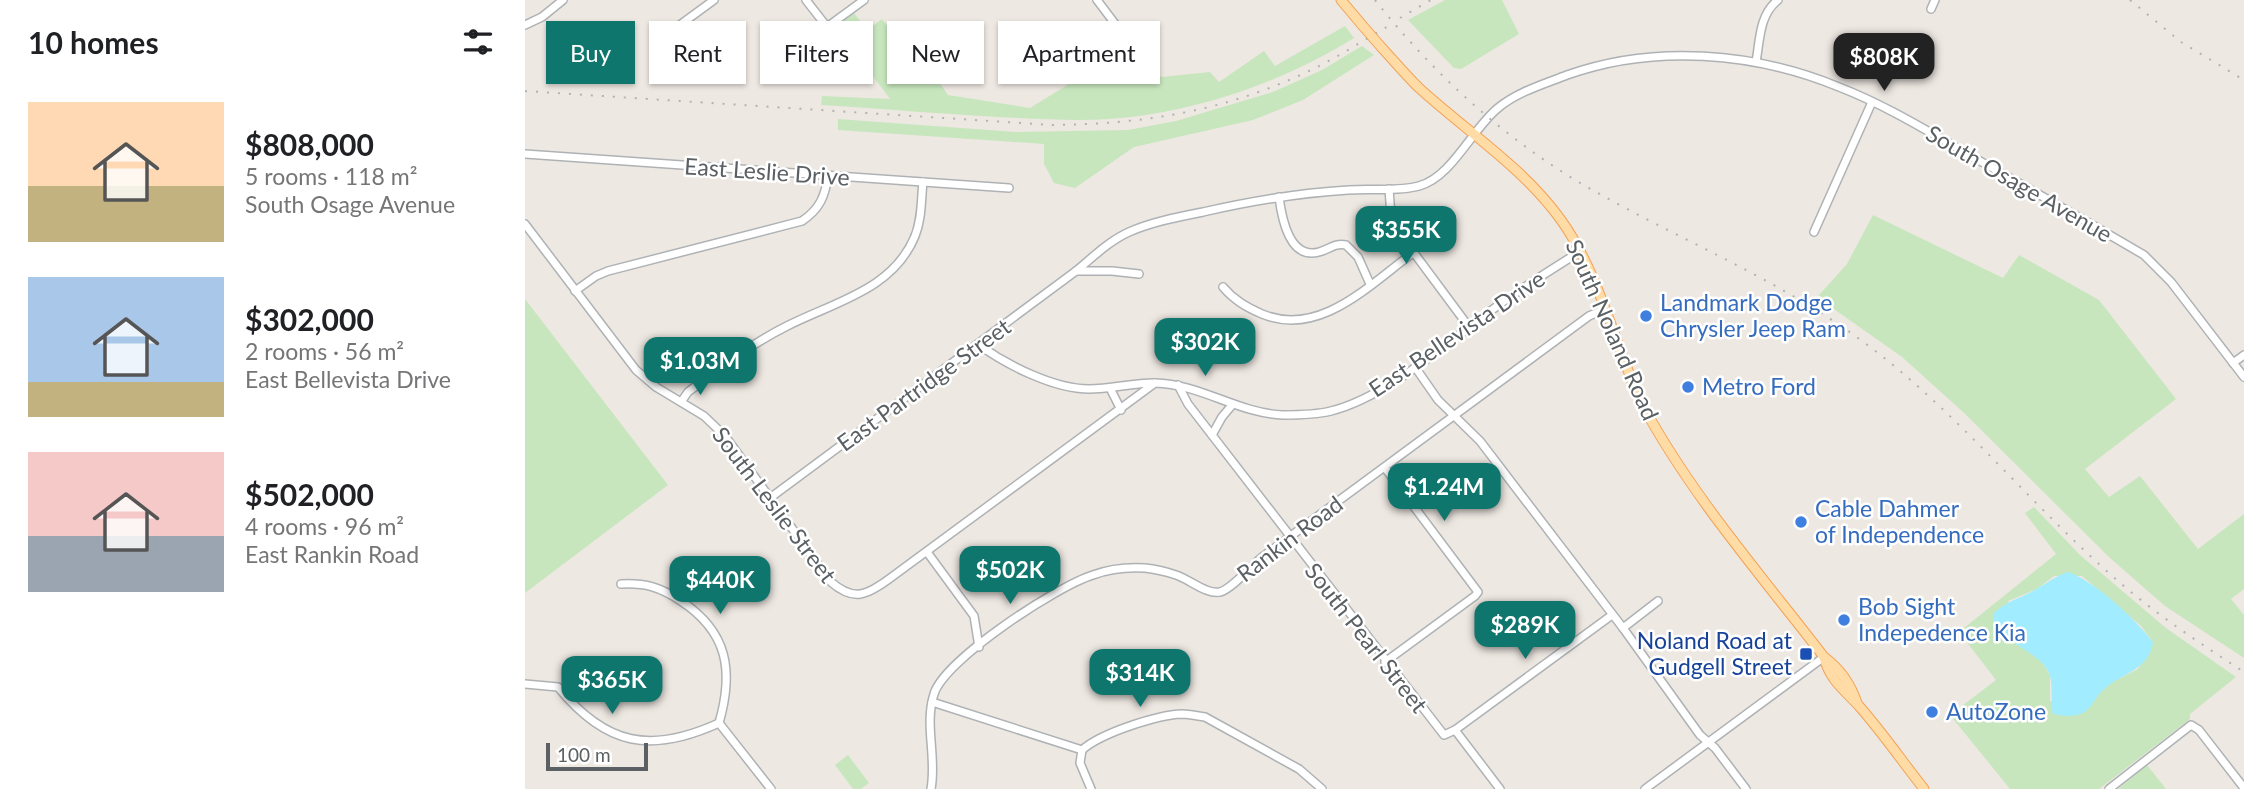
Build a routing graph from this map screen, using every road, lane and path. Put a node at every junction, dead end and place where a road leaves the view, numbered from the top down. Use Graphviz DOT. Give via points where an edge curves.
graph roads {
  1 [pos="563,0"];
  2 [pos="714,0"];
  3 [pos="806,0"];
  4 [pos="864,0"];
  5 [pos="1097,0"];
  6 [pos="1341,0"];
  7 [pos="1777,0"];
  8 [pos="1935,0"];
  9 [pos="1931,9"];
  10 [pos="685,21"];
  11 [pos="822,21"];
  12 [pos="835,21"];
  13 [pos="1113,21"];
  14 [pos="525,26"];
  15 [pos="1756,62"];
  16 [pos="1872,102"];
  17 [pos="1474,135"];
  18 [pos="525,154"];
  19 [pos="828,176"];
  20 [pos="923,182"];
  21 [pos="1009,188"];
  22 [pos="1389,189"];
  23 [pos="1279,197"];
  24 [pos="525,224"];
  25 [pos="1814,232"];
  26 [pos="1581,251"];
  27 [pos="1413,253"];
  28 [pos="1076,271"];
  29 [pos="1139,274"];
  30 [pos="1370,284"];
  31 [pos="1223,287"];
  32 [pos="575,291"];
  33 [pos="1605,309"];
  34 [pos="1468,327"];
  35 [pos="979,345"];
  36 [pos="2244,355"];
  37 [pos="2234,363"];
  38 [pos="1415,367"];
  39 [pos="2244,377"];
  40 [pos="1155,383"];
  41 [pos="1178,385"];
  42 [pos="1110,388"];
  43 [pos="681,402"];
  44 [pos="1233,404"];
  45 [pos="1121,410"];
  46 [pos="1455,416"];
  47 [pos="1212,435"];
  48 [pos="1385,468"];
  49 [pos="770,498"];
  50 [pos="1289,538"];
  51 [pos="927,552"];
  52 [pos="621,584"];
  53 [pos="1219,592"];
  54 [pos="1658,601"];
  55 [pos="1220,602"];
  56 [pos="1612,615"];
  57 [pos="1623,628"];
  58 [pos="979,647"];
  59 [pos="1824,657"];
  60 [pos="1385,662"];
  61 [pos="525,684"];
  62 [pos="933,702"];
  63 [pos="719,723"];
  64 [pos="1455,730"];
  65 [pos="1709,743"];
  66 [pos="1082,750"];
  67 [pos="2244,788"];
  68 [pos="771,789"];
  69 [pos="931,789"];
  70 [pos="1091,789"];
  71 [pos="1322,789"];
  72 [pos="1500,789"];
  73 [pos="1645,789"];
  74 [pos="1746,789"];
  75 [pos="1924,789"];
  76 [pos="2109,789"];
  1 -- 14 [label="street"];
  2 -- 10 [label="street"];
  3 -- 11 [label="street"];
  4 -- 12 [label="street"];
  5 -- 13 [label="street"];
  6 -- 17 [label="main road, South Noland Road, bridge" via="1417,86"];
  7 -- 15 [label="street" via="1766,12"];
  8 -- 9 [label="street"];
  15 -- 16 [label="street, South Osage Avenue" via="1811,76"];
  15 -- 17 [label="street, South Osage Avenue" via="1681,55 1616,62 1531,90 1501,105"];
  16 -- 25 [label="street"];
  16 -- 37 [label="street, South Osage Avenue" via="2144,255"];
  17 -- 22 [label="street, East Partridge Street" via="1427,183"];
  17 -- 26 [label="main road, South Noland Road" via="1538,192"];
  18 -- 19 [label="street, East Leslie Drive"];
  19 -- 20 [label="street, East Leslie Drive"];
  19 -- 32 [label="street" via="821,203 802,221 608,271"];
  20 -- 21 [label="street, East Leslie Drive"];
  20 -- 43 [label="street" via="915,236 890,274 864,292 751,346"];
  22 -- 23 [label="street, East Partridge Street"];
  22 -- 27 [label="street" via="1391,216"];
  23 -- 28 [label="street, East Partridge Street" via="1148,225 1112,241"];
  23 -- 30 [label="street" via="1289,234 1299,250 1306,254 1346,246"];
  24 -- 32 [label="street, South Leslie Street"];
  26 -- 33 [label="main road, South Noland Road"];
  26 -- 34 [label="street, East Bellevista Drive"];
  27 -- 30 [label="street"];
  27 -- 34 [label="street"];
  28 -- 29 [label="street"];
  28 -- 35 [label="street, East Partridge Street"];
  30 -- 31 [label="street" via="1324,315 1289,321 1241,304"];
  32 -- 43 [label="street, South Leslie Street" via="636,370"];
  33 -- 46 [label="street, Rankin Road" via="1589,316"];
  33 -- 59 [label="main road, South Noland Road" via="1640,400 1665,445"];
  34 -- 38 [label="street, East Bellevista Drive"];
  35 -- 42 [label="street" via="1005,363 1058,383"];
  35 -- 49 [label="street, East Partridge Street"];
  36 -- 37 [label="street"];
  37 -- 39 [label="street, South Osage Avenue"];
  38 -- 44 [label="street, East Bellevista Drive" via="1386,387 1331,411 1281,415"];
  38 -- 46 [label="street"];
  40 -- 41 [label="street, East Bellevista Drive"];
  40 -- 42 [label="street"];
  40 -- 45 [label="street"];
  41 -- 44 [label="street, East Bellevista Drive"];
  41 -- 47 [label="street, South Pearl Street"];
  42 -- 45 [label="street"];
  43 -- 49 [label="street, South Leslie Street" via="725,436"];
  44 -- 47 [label="street"];
  45 -- 51 [label="street"];
  46 -- 48 [label="street, Rankin Road"];
  46 -- 56 [label="street" via="1480,441"];
  47 -- 50 [label="street, South Pearl Street"];
  48 -- 50 [label="street, Rankin Road"];
  48 -- 60 [label="street" via="1478,592"];
  49 -- 51 [label="street, South Leslie Street" via="831,582 847,593 859,595 876,589"];
  50 -- 53 [label="street, Rankin Road"];
  50 -- 60 [label="street, South Pearl Street"];
  51 -- 58 [label="street" via="974,617"];
  52 -- 63 [label="street" via="641,583 666,591 702,614 720,643 727,675"];
  53 -- 55 [label="street"];
  53 -- 58 [label="street, Rankin Road" via="1174,574 1132,568 1093,575 1031,607"];
  54 -- 57 [label="street"];
  56 -- 57 [label="street"];
  56 -- 64 [label="street"];
  57 -- 65 [label="street"];
  58 -- 62 [label="street, Rankin Road" via="944,675"];
  59 -- 65 [label="street"];
  59 -- 75 [label="main road, South Noland Road" via="1843,691"];
  60 -- 64 [label="street, South Pearl Street" via="1438,731 1447,735"];
  61 -- 63 [label="street" via="558,687 594,724 636,741 676,739"];
  62 -- 66 [label="street"];
  62 -- 69 [label="street"];
  63 -- 68 [label="street"];
  64 -- 72 [label="street, South Pearl Street"];
  65 -- 73 [label="street"];
  65 -- 74 [label="street"];
  66 -- 70 [label="street" via="1080,763"];
  66 -- 71 [label="street" via="1135,725 1191,714 1215,721 1299,769"];
  67 -- 76 [label="street" via="2193,725"];
}
